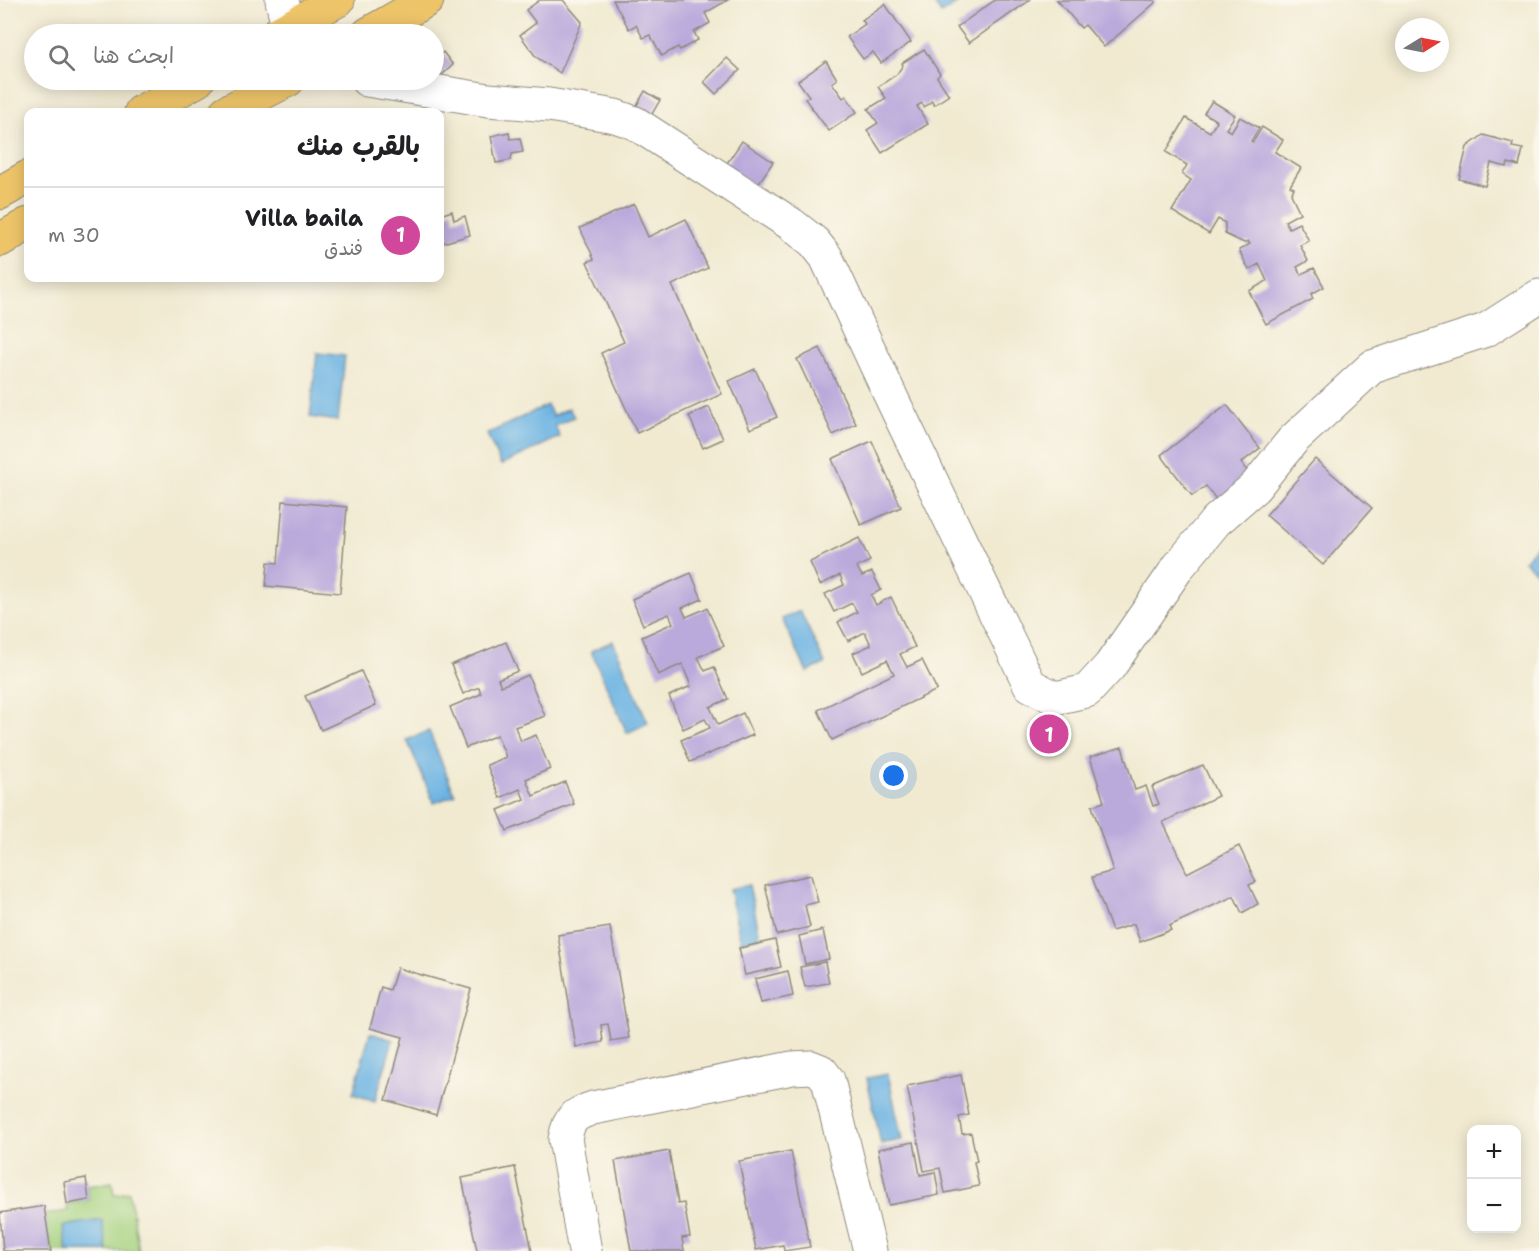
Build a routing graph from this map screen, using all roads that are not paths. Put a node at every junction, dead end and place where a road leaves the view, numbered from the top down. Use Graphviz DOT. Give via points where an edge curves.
graph roads {
  1 [pos="338,0"];
  2 [pos="427,0"];
  3 [pos="285,24"];
  4 [pos="385,24"];
  5 [pos="180,90"];
  6 [pos="269,90"];
  7 [pos="428,90"];
  8 [pos="148,108"];
  9 [pos="234,108"];
  10 [pos="24,179"];
  11 [pos="0,193"];
  12 [pos="24,226"];
  13 [pos="0,240"];
  14 [pos="1539,296"];
  15 [pos="585,1251"];
  16 [pos="870,1251"];
  1 -- 3 [label="highway"];
  2 -- 4 [label="highway"];
  5 -- 8 [label="highway"];
  6 -- 9 [label="highway"];
  7 -- 14 [label="street" via="549,105 635,123 814,242 826,257 1030,685 1055,698 1087,691 1110,666 1179,566 1216,521 1255,487 1293,440 1372,367 1486,330"];
  10 -- 11 [label="highway"];
  12 -- 13 [label="highway"];
  15 -- 16 [label="street" via="565,1139 576,1114 593,1107 717,1082 811,1067 828,1080"];
}
